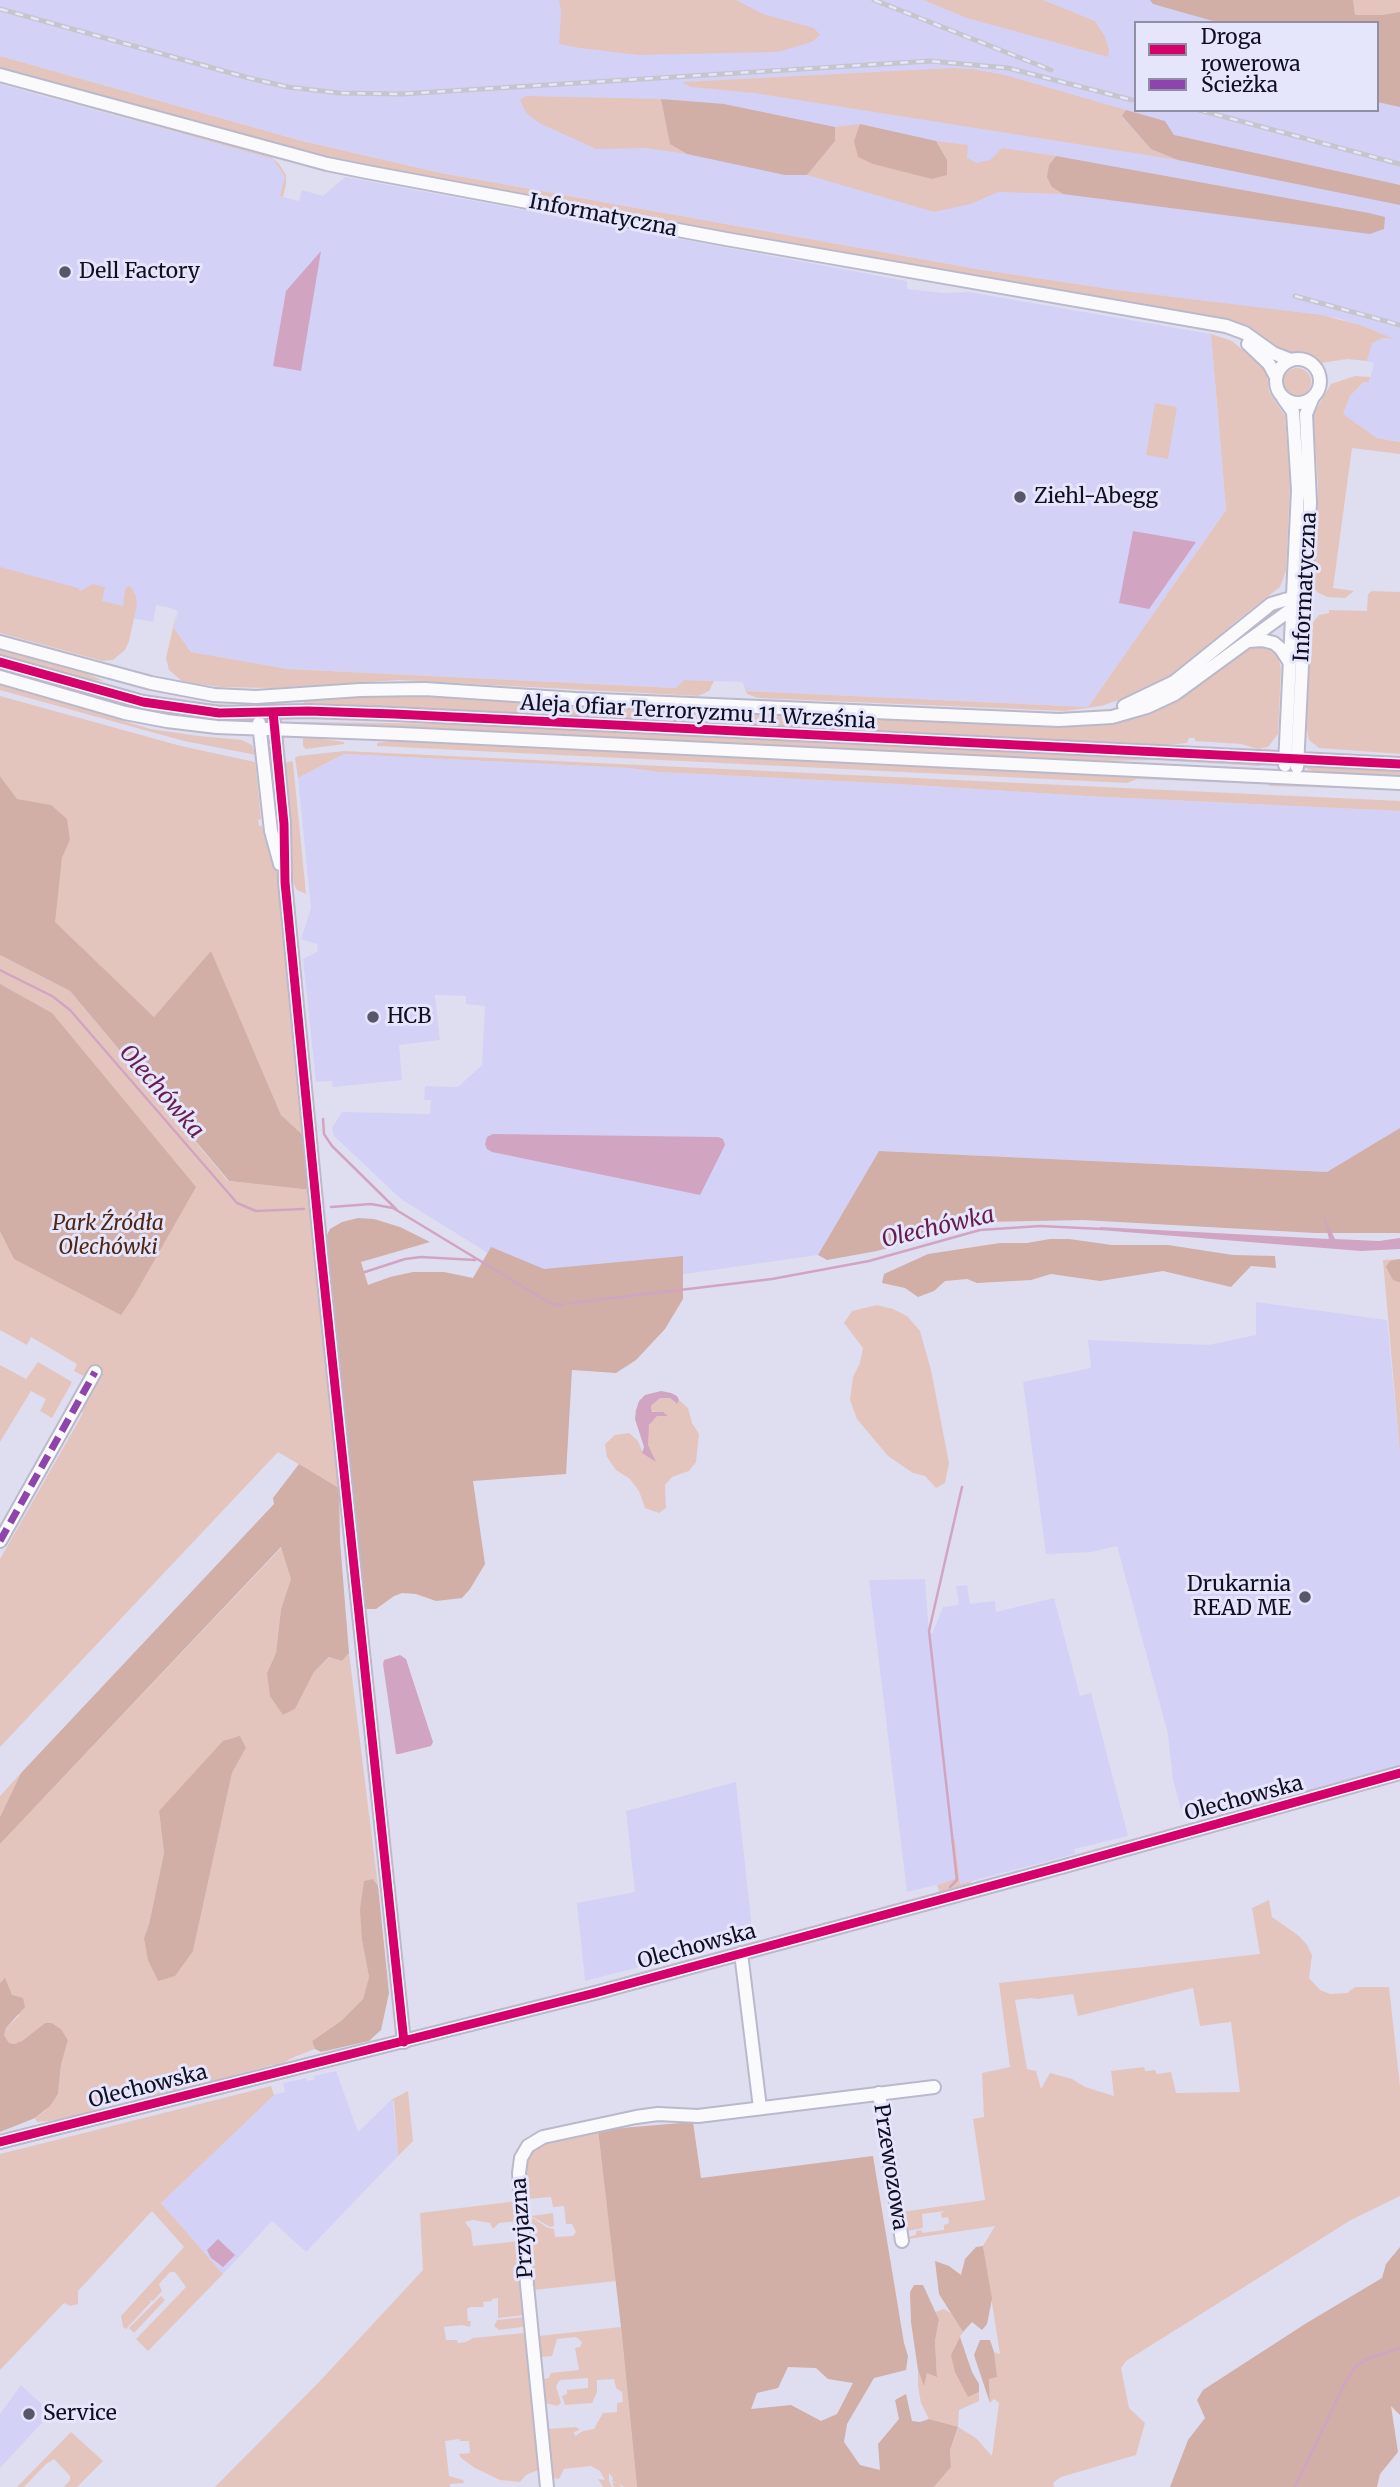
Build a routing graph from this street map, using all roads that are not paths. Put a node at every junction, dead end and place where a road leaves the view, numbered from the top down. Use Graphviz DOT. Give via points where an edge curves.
graph roads {
  1 [pos="0,75"];
  2 [pos="1214,326"];
  3 [pos="1291,360"];
  4 [pos="1276,377"];
  5 [pos="1312,397"];
  6 [pos="1283,398"];
  7 [pos="1297,604"];
  8 [pos="1248,641"];
  9 [pos="0,642"];
  10 [pos="0,662"];
  11 [pos="1290,665"];
  12 [pos="0,677"];
  13 [pos="258,712"];
  14 [pos="273,712"];
  15 [pos="1096,717"];
  16 [pos="260,729"];
  17 [pos="274,730"];
  18 [pos="1291,759"];
  19 [pos="1400,764"];
  20 [pos="1290,777"];
  21 [pos="1400,783"];
  22 [pos="285,882"];
  23 [pos="95,1372"];
  24 [pos="0,1541"];
  25 [pos="1400,1773"];
  26 [pos="741,1953"];
  27 [pos="404,2042"];
  28 [pos="934,2087"];
  29 [pos="879,2093"];
  30 [pos="760,2108"];
  31 [pos="698,2116"];
  32 [pos="0,2142"];
  33 [pos="902,2241"];
  34 [pos="547,2487"];
  1 -- 2 [label="street, Informatyczna" via="367,173"];
  2 -- 3 [label="street, Informatyczna" via="1236,328"];
  2 -- 4 [label="street, Informatyczna" via="1251,347"];
  3 -- 4 [label="street"];
  3 -- 5 [label="street" via="1308,362 1318,373 1319,386"];
  4 -- 6 [label="street"];
  5 -- 6 [label="street" via="1296,403"];
  5 -- 7 [label="street, Informatyczna" via="1306,414 1310,492"];
  6 -- 7 [label="street, Informatyczna" via="1293,412 1298,474"];
  7 -- 8 [label="street"];
  7 -- 11 [label="street, Informatyczna"];
  7 -- 15 [label="street" via="1280,600 1271,604 1159,691"];
  7 -- 18 [label="street, Informatyczna"];
  8 -- 11 [label="street" via="1274,643"];
  8 -- 15 [label="street" via="1175,694 1133,711"];
  9 -- 15 [label="street" via="214,695 425,689 1038,720"];
  10 -- 13 [label="street, Aleja Ofiar Terroryzmu 11 Września" via="148,703 219,713"];
  11 -- 18 [label="street, Informatyczna"];
  12 -- 16 [label="street, Aleja Ofiar Terroryzmu 11 Września" via="151,718"];
  13 -- 14 [label="street, Aleja Ofiar Terroryzmu 11 Września"];
  13 -- 16 [label="street"];
  14 -- 17 [label="street"];
  14 -- 18 [label="street, Aleja Ofiar Terroryzmu 11 Września" via="394,714"];
  16 -- 17 [label="street, Aleja Ofiar Terroryzmu 11 Września"];
  16 -- 22 [label="street" via="271,831"];
  17 -- 20 [label="street, Aleja Ofiar Terroryzmu 11 Września"];
  17 -- 22 [label="street"];
  18 -- 19 [label="street, Aleja Ofiar Terroryzmu 11 Września"];
  18 -- 20 [label="street, Informatyczna"];
  20 -- 21 [label="street, Aleja Ofiar Terroryzmu 11 Września"];
  22 -- 27 [label="street"];
  23 -- 24 [label="street"];
  25 -- 26 [label="street, Olechowska"];
  26 -- 27 [label="street, Olechowska"];
  26 -- 30 [label="street"];
  27 -- 32 [label="street, Olechowska"];
  28 -- 29 [label="street, Przewozowa"];
  29 -- 30 [label="street, Przewozowa"];
  29 -- 33 [label="street, Przewozowa"];
  30 -- 31 [label="street, Przewozowa"];
  31 -- 34 [label="street, Przyjazna" via="636,2117 543,2137 528,2146 521,2158 527,2286"];
}
